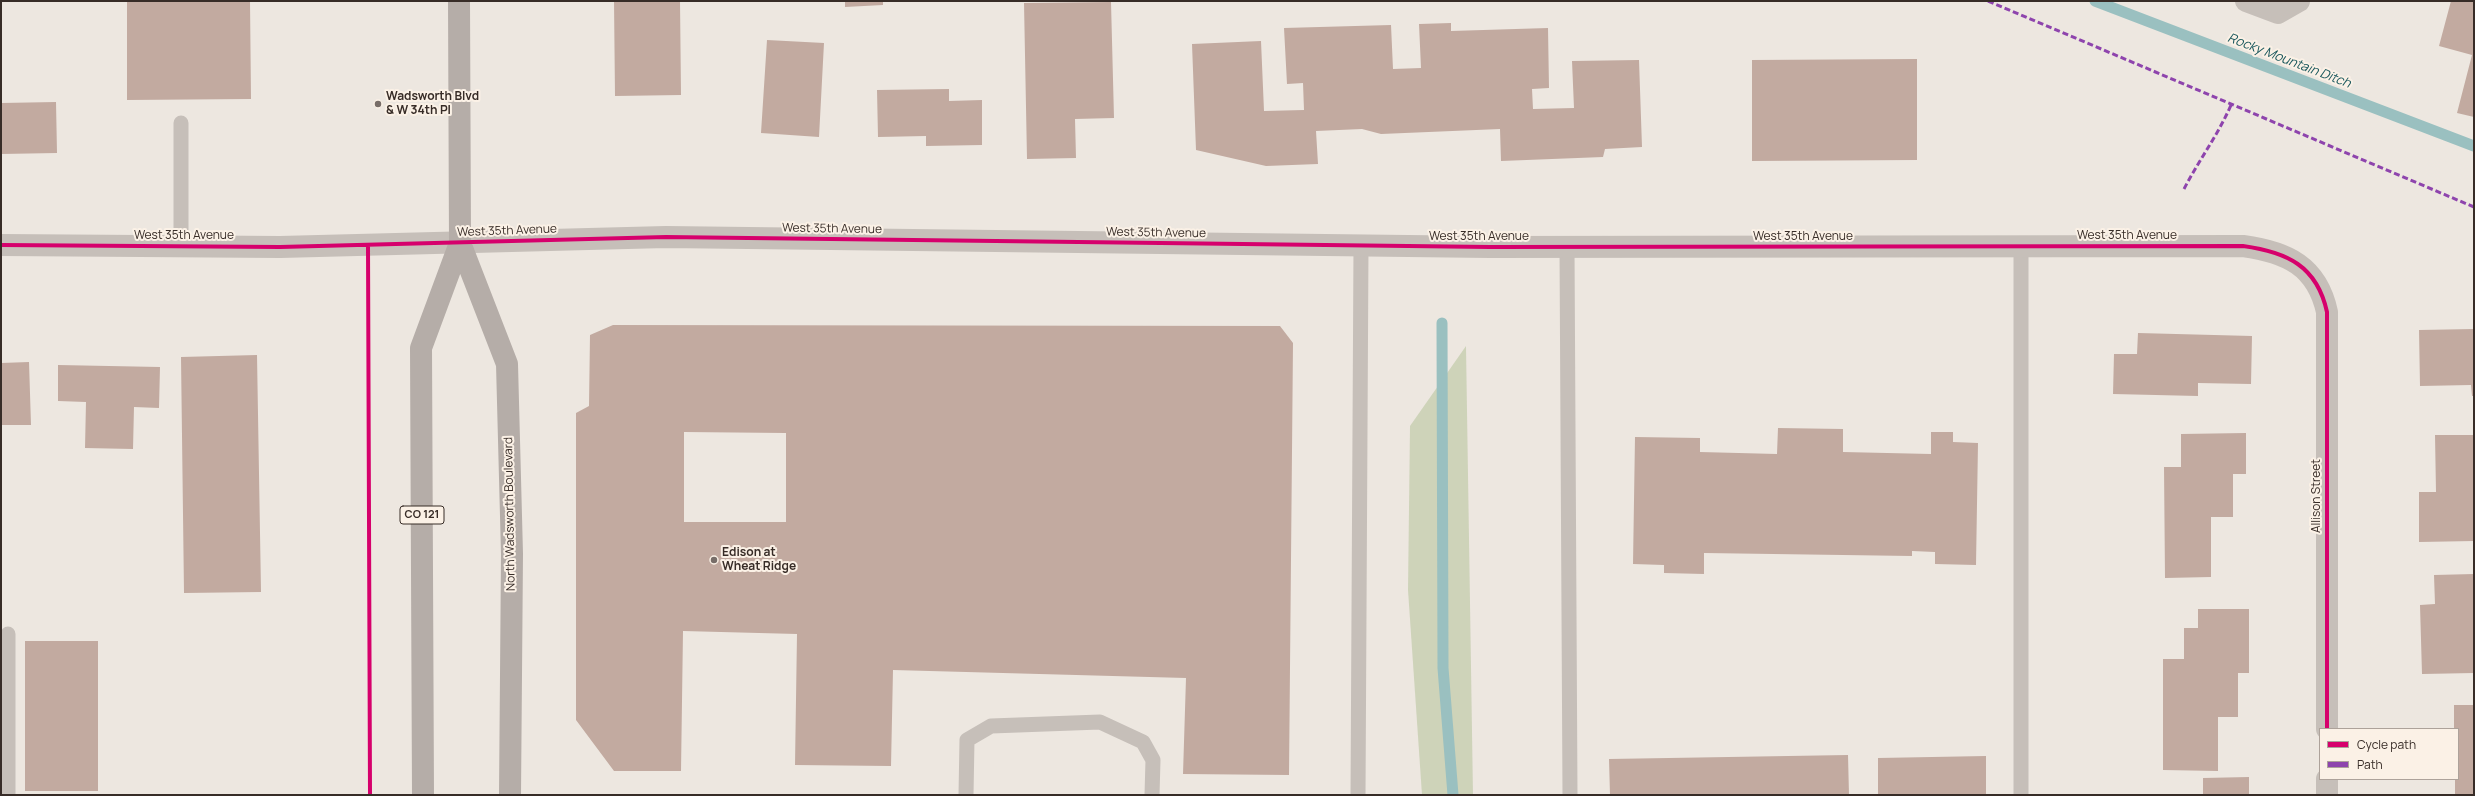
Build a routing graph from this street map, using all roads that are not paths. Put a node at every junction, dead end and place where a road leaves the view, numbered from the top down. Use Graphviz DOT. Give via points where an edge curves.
graph roads {
  1 [pos="459,1"];
  2 [pos="2246,1"];
  3 [pos="2299,1"];
  4 [pos="181,123"];
  5 [pos="460,243"];
  6 [pos="1,245"];
  7 [pos="182,246"];
  8 [pos="1361,246"];
  9 [pos="2021,246"];
  10 [pos="1567,248"];
  11 [pos="2304,269"];
  12 [pos="8,634"];
  13 [pos="2327,728"];
  14 [pos="2327,780"];
  15 [pos="8,795"];
  16 [pos="423,795"];
  17 [pos="510,795"];
  18 [pos="966,795"];
  19 [pos="1152,795"];
  20 [pos="1358,795"];
  21 [pos="1570,795"];
  22 [pos="2021,795"];
  23 [pos="2327,795"];
  1 -- 5 [label="main road, North Wadsworth Boulevard / CO 121"];
  2 -- 3 [label="street" via="2278,14"];
  4 -- 7 [label="lane"];
  5 -- 7 [label="street, West 35th Avenue" via="280,247"];
  5 -- 8 [label="street, West 35th Avenue" via="666,237"];
  5 -- 16 [label="main road, North Wadsworth Boulevard / CO 121" via="421,348"];
  5 -- 17 [label="main road, North Wadsworth Boulevard / CO 121" via="507,364 512,554"];
  6 -- 7 [label="street, West 35th Avenue"];
  8 -- 10 [label="street, West 35th Avenue"];
  8 -- 20 [label="lane"];
  9 -- 10 [label="street, West 35th Avenue"];
  9 -- 11 [label="street, West 35th Avenue" via="2244,246 2275,252"];
  9 -- 22 [label="lane"];
  10 -- 21 [label="lane"];
  11 -- 13 [label="street, Allison Street" via="2315,280 2323,294 2327,312"];
  12 -- 15 [label="lane"];
  14 -- 23 [label="street"];
  18 -- 19 [label="lane" via="967,740 991,726 1100,722 1143,742 1153,760"];
}
